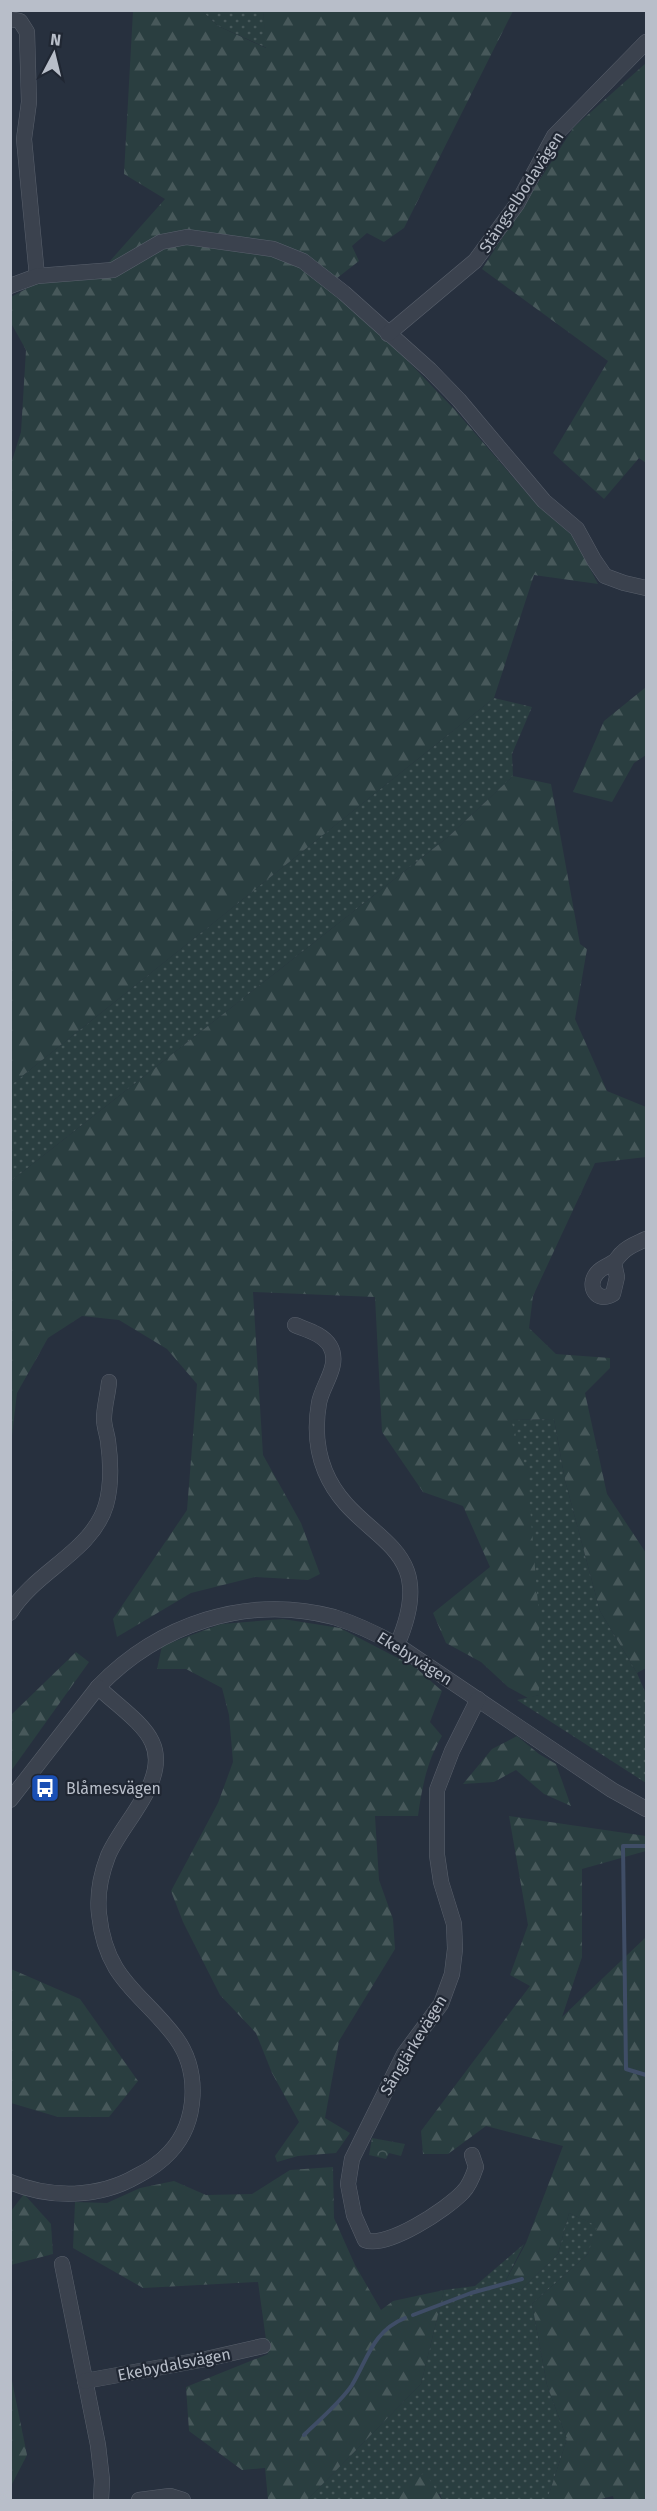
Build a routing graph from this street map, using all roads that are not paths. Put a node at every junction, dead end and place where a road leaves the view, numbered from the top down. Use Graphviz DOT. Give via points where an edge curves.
graph roads {
  1 [pos="10,19"];
  2 [pos="646,42"];
  3 [pos="37,276"];
  4 [pos="10,286"];
  5 [pos="388,334"];
  6 [pos="646,588"];
  7 [pos="646,1239"];
  8 [pos="614,1263"];
  9 [pos="295,1325"];
  10 [pos="109,1382"];
  11 [pos="10,1613"];
  12 [pos="397,1645"];
  13 [pos="98,1687"];
  14 [pos="478,1699"];
  15 [pos="10,1800"];
  16 [pos="646,1809"];
  17 [pos="471,2155"];
  18 [pos="10,2182"];
  19 [pos="62,2264"];
  20 [pos="263,2346"];
  21 [pos="85,2380"];
  22 [pos="101,2500"];
  23 [pos="139,2500"];
  24 [pos="183,2500"];
  1 -- 3 [label="street" via="20,21 27,32 29,102 24,139"];
  2 -- 5 [label="street, Stängselbodavägen" via="554,136 517,204 475,261"];
  3 -- 4 [label="street"];
  3 -- 5 [label="street" via="113,270 161,242 187,237 273,249 311,267"];
  5 -- 6 [label="street" via="430,370 544,501 577,529 605,576"];
  7 -- 8 [label="street" via="621,1253"];
  9 -- 12 [label="street" via="325,1340 331,1348 333,1360 319,1401 316,1429 325,1472 355,1513 388,1541 407,1574 410,1605"];
  10 -- 11 [label="street" via="104,1419 111,1477 105,1507 92,1531 68,1557 41,1576"];
  12 -- 13 [label="street, Ekebyvägen" via="333,1617 298,1611 244,1611 181,1628 145,1647"];
  12 -- 14 [label="street, Ekebyvägen"];
  13 -- 15 [label="street, Ekebyvägen"];
  13 -- 18 [label="street" via="152,1740 156,1762 152,1782 120,1833 101,1878 102,1932 125,1983 177,2039 184,2052 192,2078 191,2113 170,2153 138,2176 109,2189 62,2194"];
  14 -- 16 [label="street, Ekebyvägen"];
  14 -- 17 [label="street, Sånglärkevägen" via="437,1790 437,1855 454,1924 452,1974 441,2004 404,2054 352,2159 348,2184 361,2236 376,2242 430,2218 464,2192 476,2168"];
  19 -- 21 [label="street"];
  20 -- 21 [label="street, Ekebydalsvägen"];
  21 -- 22 [label="street" via="98,2445"];
  23 -- 24 [label="street" via="170,2496"];
}
